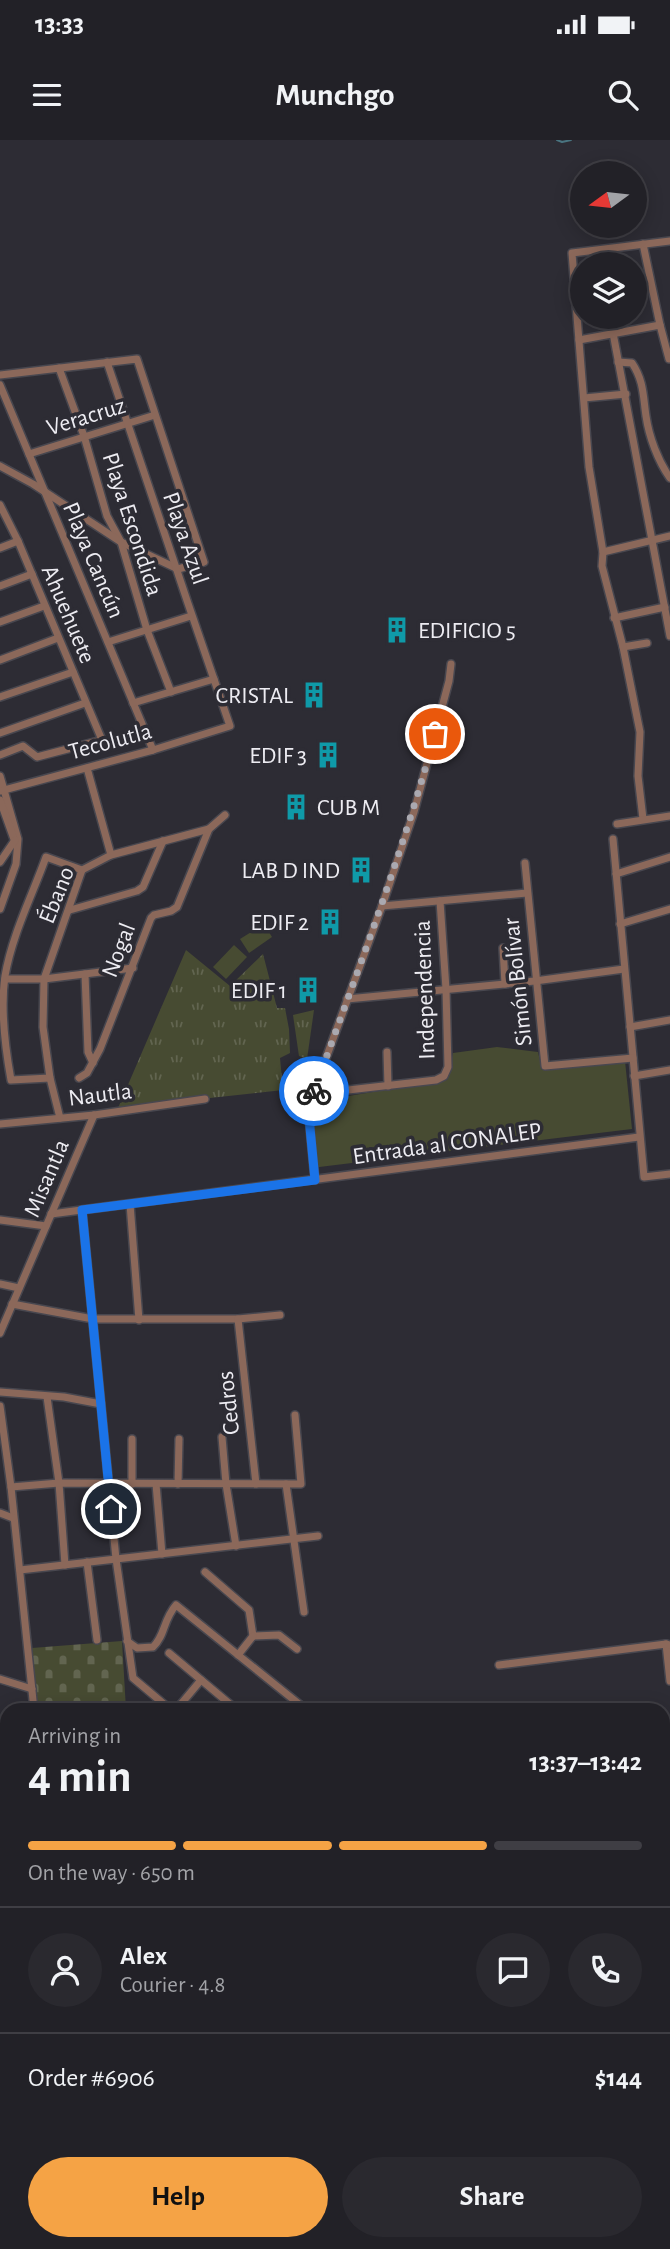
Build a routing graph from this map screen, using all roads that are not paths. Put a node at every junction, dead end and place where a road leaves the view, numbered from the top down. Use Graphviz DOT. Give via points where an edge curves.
graph roads {
  1 [pos="670,241"];
  2 [pos="643,244"];
  3 [pos="598,251"];
  4 [pos="660,325"];
  5 [pos="612,329"];
  6 [pos="613,334"];
  7 [pos="579,340"];
  8 [pos="669,359"];
  9 [pos="107,362"];
  10 [pos="618,362"];
  11 [pos="59,368"];
  12 [pos="0,375"];
  13 [pos="0,385"];
  14 [pos="626,394"];
  15 [pos="584,398"];
  16 [pos="155,415"];
  17 [pos="128,423"];
  18 [pos="84,436"];
  19 [pos="29,454"];
  20 [pos="0,466"];
  21 [pos="670,478"];
  22 [pos="44,491"];
  23 [pos="1,508"];
  24 [pos="670,536"];
  25 [pos="652,540"];
  26 [pos="18,541"];
  27 [pos="121,542"];
  28 [pos="0,548"];
  29 [pos="603,552"];
  30 [pos="178,569"];
  31 [pos="32,574"];
  32 [pos="0,586"];
  33 [pos="44,606"];
  34 [pos="665,607"];
  35 [pos="191,615"];
  36 [pos="614,618"];
  37 [pos="669,620"];
  38 [pos="0,622"];
  39 [pos="147,630"];
  40 [pos="670,636"];
  41 [pos="58,638"];
  42 [pos="108,642"];
  43 [pos="647,643"];
  44 [pos="623,647"];
  45 [pos="0,660"];
  46 [pos="451,664"];
  47 [pos="72,672"];
  48 [pos="214,679"];
  49 [pos="171,692"];
  50 [pos="0,697"];
  51 [pos="85,703"];
  52 [pos="133,703"];
  53 [pos="230,726"];
  54 [pos="0,733"];
  55 [pos="153,750"];
  56 [pos="0,755"];
  57 [pos="88,768"];
  58 [pos="0,776"];
  59 [pos="2,790"];
  60 [pos="0,800"];
  61 [pos="225,815"];
  62 [pos="670,816"];
  63 [pos="643,819"];
  64 [pos="617,824"];
  65 [pos="209,829"];
  66 [pos="613,839"];
  67 [pos="16,841"];
  68 [pos="163,841"];
  69 [pos="111,855"];
  70 [pos="670,857"];
  71 [pos="2,858"];
  72 [pos="525,863"];
  73 [pos="16,864"];
  74 [pos="82,870"];
  75 [pos="616,874"];
  76 [pos="527,893"];
  77 [pos="439,901"];
  78 [pos="382,905"];
  79 [pos="0,909"];
  80 [pos="670,909"];
  81 [pos="70,910"];
  82 [pos="620,924"];
  83 [pos="503,948"];
  84 [pos="133,968"];
  85 [pos="624,969"];
  86 [pos="85,974"];
  87 [pos="5,979"];
  88 [pos="44,979"];
  89 [pos="535,981"];
  90 [pos="506,984"];
  91 [pos="446,989"];
  92 [pos="348,999"];
  93 [pos="670,1020"];
  94 [pos="630,1027"];
  95 [pos="387,1052"];
  96 [pos="633,1058"];
  97 [pos="93,1063"];
  98 [pos="670,1070"];
  99 [pos="634,1076"];
  100 [pos="51,1078"];
  101 [pos="79,1078"];
  102 [pos="388,1086"];
  103 [pos="313,1094"];
  104 [pos="205,1099"];
  105 [pos="94,1115"];
  106 [pos="60,1118"];
  107 [pos="0,1124"];
  108 [pos="639,1137"];
  109 [pos="670,1174"];
  110 [pos="315,1180"];
  111 [pos="130,1204"];
  112 [pos="82,1210"];
  113 [pos="51,1214"];
  114 [pos="0,1220"];
  115 [pos="46,1226"];
  116 [pos="0,1284"];
  117 [pos="19,1288"];
  118 [pos="12,1304"];
  119 [pos="280,1314"];
  120 [pos="93,1319"];
  121 [pos="238,1319"];
  122 [pos="139,1320"];
  123 [pos="0,1333"];
  124 [pos="0,1392"];
  125 [pos="47,1398"];
  126 [pos="101,1404"];
  127 [pos="0,1406"];
  128 [pos="295,1415"];
  129 [pos="222,1437"];
  130 [pos="132,1439"];
  131 [pos="179,1439"];
  132 [pos="59,1483"];
  133 [pos="109,1484"];
  134 [pos="132,1484"];
  135 [pos="156,1484"];
  136 [pos="178,1484"];
  137 [pos="226,1484"];
  138 [pos="256,1484"];
  139 [pos="286,1484"];
  140 [pos="11,1487"];
  141 [pos="0,1513"];
  142 [pos="13,1518"];
  143 [pos="318,1536"];
  144 [pos="294,1539"];
  145 [pos="236,1546"];
  146 [pos="162,1554"];
  147 [pos="116,1559"];
  148 [pos="87,1563"];
  149 [pos="65,1565"];
  150 [pos="20,1570"];
  151 [pos="205,1572"];
  152 [pos="304,1612"];
  153 [pos="253,1636"];
  154 [pos="97,1640"];
  155 [pos="127,1641"];
  156 [pos="668,1644"];
  157 [pos="297,1649"];
  158 [pos="169,1653"];
  159 [pos="238,1655"];
  160 [pos="499,1665"];
  161 [pos="0,1679"];
  162 [pos="201,1680"];
  163 [pos="670,1681"];
  164 [pos="32,1689"];
  165 [pos="33,1703"];
  166 [pos="165,1703"];
  167 [pos="180,1703"];
  168 [pos="229,1703"];
  169 [pos="298,1703"];
  1 -- 2 [label="street"];
  2 -- 3 [label="street"];
  2 -- 4 [label="street"];
  3 -- 7 [label="street" via="572,253"];
  4 -- 6 [label="street"];
  4 -- 8 [label="street"];
  5 -- 6 [label="street"];
  6 -- 7 [label="street"];
  6 -- 10 [label="street"];
  7 -- 15 [label="street"];
  9 -- 11 [label="street"];
  9 -- 16 [label="street" via="137,359"];
  9 -- 17 [label="street, Playa Azul"];
  10 -- 14 [label="street"];
  10 -- 21 [label="street" via="632,363 639,373 646,418"];
  11 -- 12 [label="street"];
  11 -- 18 [label="street, Playa Escondida"];
  13 -- 19 [label="street, Playa Cancún"];
  14 -- 15 [label="street"];
  14 -- 25 [label="street"];
  15 -- 29 [label="street"];
  16 -- 17 [label="street, Veracruz"];
  16 -- 30 [label="street" via="204,562"];
  17 -- 18 [label="street, Veracruz"];
  17 -- 30 [label="street, Playa Azul"];
  18 -- 19 [label="street, Veracruz"];
  18 -- 27 [label="street, Playa Escondida" via="107,516"];
  19 -- 22 [label="street, Playa Cancún"];
  20 -- 22 [label="street"];
  22 -- 27 [label="street"];
  22 -- 42 [label="street, Playa Cancún"];
  23 -- 26 [label="street, Ahuehuete"];
  24 -- 25 [label="street"];
  25 -- 29 [label="street"];
  25 -- 34 [label="street"];
  26 -- 28 [label="street"];
  26 -- 31 [label="street, Ahuehuete"];
  27 -- 30 [label="street"];
  27 -- 39 [label="street, Playa Escondida"];
  29 -- 36 [label="street"];
  30 -- 35 [label="street, Playa Azul"];
  31 -- 32 [label="street"];
  31 -- 33 [label="street, Ahuehuete"];
  33 -- 38 [label="street"];
  33 -- 41 [label="street, Ahuehuete"];
  34 -- 36 [label="street"];
  34 -- 37 [label="street"];
  35 -- 39 [label="street"];
  35 -- 48 [label="street, Playa Azul"];
  36 -- 44 [label="street"];
  37 -- 40 [label="street"];
  39 -- 42 [label="street"];
  39 -- 49 [label="street, Playa Escondida"];
  41 -- 45 [label="street"];
  41 -- 47 [label="street, Ahuehuete"];
  42 -- 52 [label="street, Playa Cancún"];
  43 -- 44 [label="street"];
  44 -- 63 [label="street" via="640,732 638,776"];
  46 -- 78 [label="street" via="414,812"];
  47 -- 50 [label="street"];
  47 -- 51 [label="street, Ahuehuete"];
  48 -- 49 [label="street"];
  48 -- 53 [label="street, Playa Azul"];
  49 -- 52 [label="street"];
  51 -- 54 [label="street"];
  51 -- 56 [label="street, Ahuehuete" via="102,740 37,757 23,746"];
  52 -- 55 [label="street, Playa Cancún"];
  53 -- 55 [label="street, Tecolutla"];
  55 -- 57 [label="street, Tecolutla"];
  57 -- 59 [label="street, Tecolutla"];
  57 -- 69 [label="street"];
  58 -- 59 [label="street"];
  59 -- 67 [label="street"];
  60 -- 67 [label="street"];
  61 -- 65 [label="street, Nogal"];
  62 -- 63 [label="street"];
  63 -- 64 [label="street"];
  65 -- 68 [label="street, Ébano"];
  65 -- 84 [label="street, Nogal" via="177,907 154,915"];
  66 -- 75 [label="street"];
  67 -- 71 [label="street"];
  67 -- 73 [label="street"];
  68 -- 69 [label="street, Ébano"];
  68 -- 81 [label="street" via="143,887"];
  69 -- 74 [label="street, Ébano"];
  70 -- 75 [label="street"];
  71 -- 73 [label="street" via="10,856"];
  72 -- 76 [label="street, Simón Bolívar"];
  73 -- 79 [label="street"];
  74 -- 81 [label="street, Ébano"];
  74 -- 87 [label="street" via="46,857"];
  75 -- 82 [label="street"];
  76 -- 77 [label="street, Simón Bolívar"];
  76 -- 89 [label="street, Simón Bolívar"];
  77 -- 78 [label="street, Simón Bolívar"];
  77 -- 91 [label="street, Independencia"];
  78 -- 92 [label="street"];
  80 -- 82 [label="street"];
  81 -- 88 [label="street, Ébano"];
  82 -- 85 [label="street"];
  83 -- 90 [label="street"];
  84 -- 86 [label="street"];
  84 -- 97 [label="street, Nogal"];
  85 -- 89 [label="street"];
  85 -- 94 [label="street"];
  86 -- 88 [label="street"];
  86 -- 97 [label="street" via="88,1052"];
  87 -- 88 [label="street"];
  87 -- 100 [label="street" via="5,1045 11,1080"];
  88 -- 100 [label="street, Ébano" via="43,1027"];
  89 -- 90 [label="street"];
  89 -- 96 [label="street, Simón Bolívar" via="545,1066"];
  90 -- 91 [label="street"];
  91 -- 92 [label="street"];
  91 -- 102 [label="street, Independencia" via="448,1067 444,1076"];
  92 -- 103 [label="street"];
  93 -- 94 [label="street"];
  94 -- 96 [label="street"];
  95 -- 102 [label="street"];
  96 -- 99 [label="street"];
  97 -- 101 [label="street, Nogal"];
  98 -- 99 [label="street"];
  99 -- 108 [label="street"];
  100 -- 106 [label="street, Ébano"];
  102 -- 103 [label="street"];
  103 -- 110 [label="street" via="308,1107"];
  104 -- 105 [label="street, Nautla"];
  105 -- 106 [label="street, Nautla"];
  105 -- 113 [label="street, Misantla"];
  106 -- 107 [label="street, Nautla"];
  108 -- 109 [label="street" via="644,1177"];
  108 -- 110 [label="street, Entrada al CONALEP"];
  110 -- 111 [label="street, Entrada al CONALEP"];
  111 -- 112 [label="street, Entrada al CONALEP"];
  111 -- 122 [label="street"];
  112 -- 113 [label="street, Entrada al CONALEP"];
  112 -- 120 [label="street"];
  113 -- 115 [label="street, Misantla"];
  114 -- 115 [label="street"];
  115 -- 117 [label="street, Misantla"];
  116 -- 117 [label="street"];
  117 -- 118 [label="street, Misantla"];
  118 -- 120 [label="street"];
  118 -- 123 [label="street, Misantla"];
  119 -- 121 [label="street"];
  120 -- 122 [label="street"];
  120 -- 126 [label="street"];
  121 -- 122 [label="street"];
  121 -- 138 [label="street, Cedros"];
  124 -- 125 [label="street"];
  125 -- 126 [label="street"];
  125 -- 132 [label="street"];
  126 -- 133 [label="street"];
  127 -- 140 [label="street"];
  128 -- 139 [label="street" via="301,1484"];
  129 -- 137 [label="street, Cedros"];
  130 -- 134 [label="street"];
  131 -- 136 [label="street"];
  132 -- 133 [label="street"];
  132 -- 140 [label="street"];
  132 -- 149 [label="street"];
  133 -- 134 [label="street"];
  133 -- 147 [label="street"];
  134 -- 135 [label="street"];
  135 -- 136 [label="street"];
  135 -- 146 [label="street"];
  136 -- 137 [label="street"];
  137 -- 138 [label="street"];
  137 -- 145 [label="street, Cedros"];
  138 -- 139 [label="street"];
  139 -- 144 [label="street"];
  140 -- 142 [label="street"];
  141 -- 142 [label="street"];
  142 -- 150 [label="street"];
  143 -- 144 [label="street"];
  144 -- 145 [label="street"];
  144 -- 152 [label="street"];
  145 -- 146 [label="street"];
  146 -- 147 [label="street"];
  147 -- 148 [label="street"];
  147 -- 155 [label="street"];
  148 -- 149 [label="street"];
  148 -- 154 [label="street"];
  149 -- 150 [label="street"];
  150 -- 164 [label="street"];
  151 -- 153 [label="street" via="249,1609"];
  153 -- 157 [label="street" via="279,1635"];
  153 -- 159 [label="street"];
  155 -- 159 [label="street" via="137,1648 153,1647 176,1605"];
  155 -- 166 [label="street" via="133,1678"];
  156 -- 160 [label="street"];
  156 -- 163 [label="street"];
  158 -- 162 [label="street"];
  159 -- 169 [label="street"];
  161 -- 164 [label="street"];
  162 -- 167 [label="street"];
  162 -- 168 [label="street"];
  164 -- 165 [label="street"];
}
